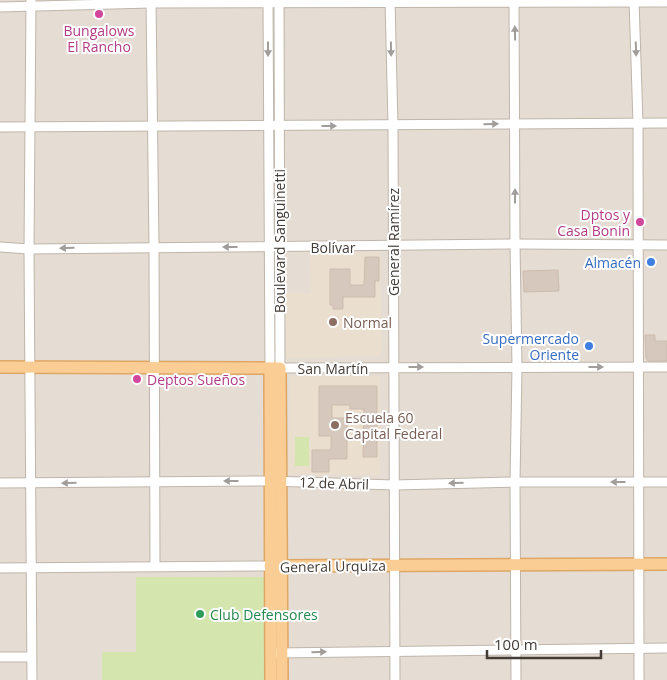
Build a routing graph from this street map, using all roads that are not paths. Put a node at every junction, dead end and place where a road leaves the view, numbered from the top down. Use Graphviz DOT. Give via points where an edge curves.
graph roads {
  1 [pos="390,1"];
  2 [pos="514,1"];
  3 [pos="634,1"];
  4 [pos="151,2"];
  5 [pos="268,2"];
  6 [pos="279,2"];
  7 [pos="667,2"];
  8 [pos="31,3"];
  9 [pos="0,7"];
  10 [pos="516,123"];
  11 [pos="638,123"];
  12 [pos="667,123"];
  13 [pos="268,126"];
  14 [pos="280,126"];
  15 [pos="393,126"];
  16 [pos="0,127"];
  17 [pos="30,127"];
  18 [pos="152,127"];
  19 [pos="515,244"];
  20 [pos="637,245"];
  21 [pos="667,245"];
  22 [pos="392,246"];
  23 [pos="0,247"];
  24 [pos="154,247"];
  25 [pos="274,247"];
  26 [pos="29,249"];
  27 [pos="0,367"];
  28 [pos="517,367"];
  29 [pos="667,367"];
  30 [pos="31,368"];
  31 [pos="275,368"];
  32 [pos="394,368"];
  33 [pos="639,368"];
  34 [pos="154,369"];
  35 [pos="154,481"];
  36 [pos="275,481"];
  37 [pos="515,482"];
  38 [pos="639,482"];
  39 [pos="667,482"];
  40 [pos="0,483"];
  41 [pos="30,483"];
  42 [pos="394,484"];
  43 [pos="515,564"];
  44 [pos="640,564"];
  45 [pos="667,564"];
  46 [pos="394,565"];
  47 [pos="155,566"];
  48 [pos="276,566"];
  49 [pos="0,568"];
  50 [pos="32,568"];
  51 [pos="639,648"];
  52 [pos="667,648"];
  53 [pos="395,650"];
  54 [pos="516,650"];
  55 [pos="276,653"];
  56 [pos="0,657"];
  57 [pos="31,657"];
  58 [pos="32,680"];
  59 [pos="271,680"];
  60 [pos="282,680"];
  61 [pos="395,680"];
  62 [pos="516,680"];
  63 [pos="639,680"];
  1 -- 2 [label="street"];
  1 -- 6 [label="street"];
  1 -- 15 [label="street, General Ramírez, one-way"];
  2 -- 3 [label="street"];
  10 -- 2 [label="street, one-way"];
  3 -- 7 [label="street"];
  3 -- 11 [label="street, one-way"];
  4 -- 5 [label="street"];
  4 -- 8 [label="street"];
  4 -- 18 [label="street"];
  5 -- 6 [label="street"];
  5 -- 13 [label="street, Boulevard Sanguinetti, one-way"];
  6 -- 14 [label="street, Boulevard Sanguinetti"];
  8 -- 9 [label="street"];
  8 -- 17 [label="street"];
  10 -- 11 [label="street"];
  15 -- 10 [label="street, one-way"];
  19 -- 10 [label="street, one-way"];
  11 -- 12 [label="street"];
  11 -- 20 [label="street"];
  13 -- 14 [label="street"];
  13 -- 18 [label="street"];
  13 -- 25 [label="street, Boulevard Sanguinetti"];
  14 -- 15 [label="street, one-way"];
  14 -- 25 [label="street, Boulevard Sanguinetti"];
  15 -- 22 [label="street, General Ramírez"];
  16 -- 17 [label="street"];
  17 -- 18 [label="street"];
  17 -- 26 [label="street"];
  18 -- 24 [label="street"];
  19 -- 20 [label="street, Bolívar"];
  19 -- 22 [label="street, Bolívar"];
  19 -- 28 [label="street"];
  20 -- 21 [label="street, Bolívar"];
  20 -- 33 [label="street"];
  22 -- 25 [label="street, Bolívar"];
  22 -- 32 [label="street, General Ramírez"];
  23 -- 26 [label="street, Bolívar"];
  25 -- 24 [label="street, Bolívar, one-way"];
  24 -- 26 [label="street, Bolívar, one-way"];
  24 -- 34 [label="street"];
  25 -- 31 [label="street, Boulevard Sanguinetti"];
  26 -- 30 [label="street"];
  27 -- 30 [label="main road, San Martín"];
  32 -- 28 [label="street, San Martín, one-way"];
  28 -- 33 [label="street, San Martín, one-way"];
  28 -- 37 [label="street"];
  29 -- 33 [label="street, San Martín"];
  30 -- 34 [label="main road, San Martín"];
  30 -- 41 [label="street"];
  31 -- 32 [label="street, San Martín"];
  31 -- 34 [label="main road, San Martín"];
  31 -- 36 [label="main road, Boulevard Sanguinetti"];
  32 -- 42 [label="street, General Ramírez"];
  33 -- 38 [label="street"];
  34 -- 35 [label="street"];
  36 -- 35 [label="street, 12 de Abril, one-way"];
  35 -- 41 [label="street, 12 de Abril, one-way"];
  35 -- 47 [label="street"];
  36 -- 42 [label="street, 12 de Abril"];
  36 -- 48 [label="main road, Boulevard Sanguinetti"];
  38 -- 37 [label="street, 12 de Abril, one-way"];
  37 -- 42 [label="street, 12 de Abril, one-way"];
  37 -- 43 [label="street"];
  38 -- 39 [label="street, 12 de Abril"];
  38 -- 44 [label="street"];
  40 -- 41 [label="street, 12 de Abril"];
  41 -- 50 [label="street"];
  42 -- 46 [label="street, General Ramírez"];
  43 -- 44 [label="main road, General Urquiza"];
  43 -- 46 [label="main road, General Urquiza"];
  43 -- 54 [label="street"];
  44 -- 45 [label="main road, General Urquiza"];
  44 -- 51 [label="street"];
  46 -- 48 [label="main road, General Urquiza"];
  46 -- 53 [label="street, General Ramírez"];
  47 -- 48 [label="street, General Urquiza"];
  47 -- 50 [label="street, General Urquiza"];
  48 -- 55 [label="main road, Boulevard Sanguinetti"];
  49 -- 50 [label="street, General Urquiza"];
  50 -- 57 [label="street"];
  51 -- 52 [label="street"];
  51 -- 54 [label="street"];
  51 -- 63 [label="street"];
  53 -- 54 [label="street"];
  55 -- 53 [label="street, one-way"];
  53 -- 61 [label="street, General Ramírez"];
  54 -- 62 [label="street"];
  55 -- 59 [label="main road"];
  55 -- 60 [label="main road"];
  56 -- 57 [label="street"];
  57 -- 58 [label="street"];
}
